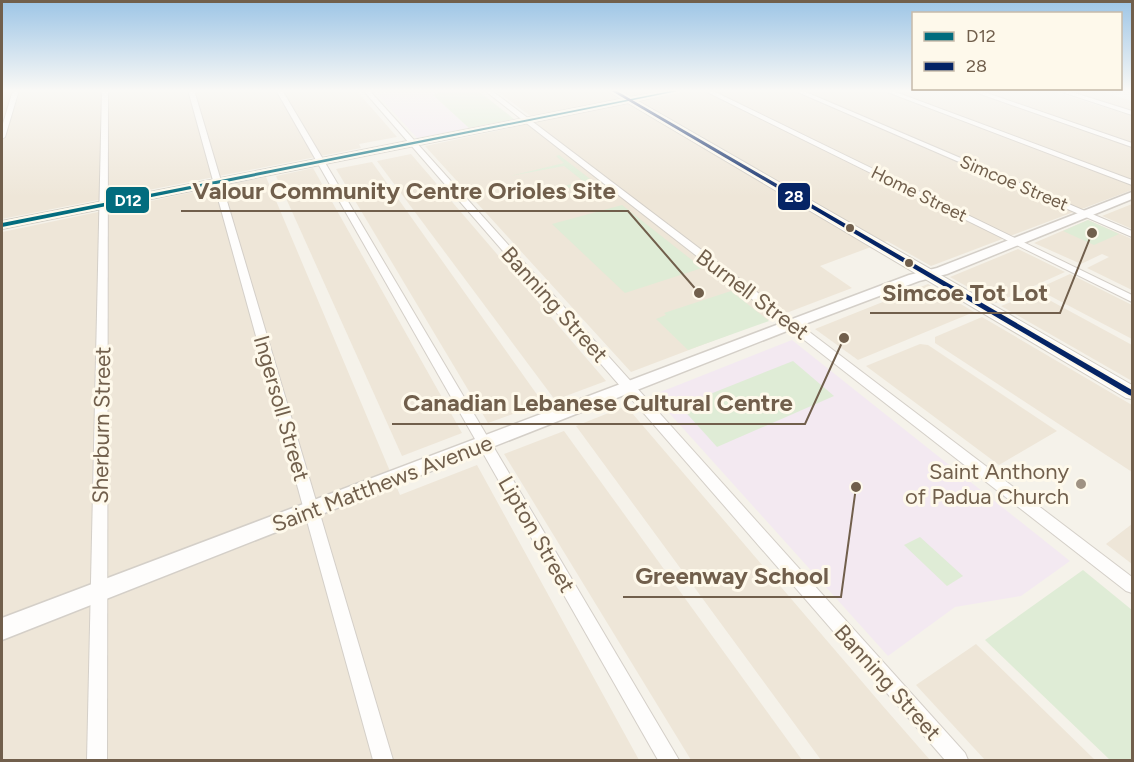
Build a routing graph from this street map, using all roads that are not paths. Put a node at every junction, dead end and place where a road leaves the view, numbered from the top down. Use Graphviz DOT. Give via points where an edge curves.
graph roads {
  1 [pos="105,126"];
  2 [pos="201,126"];
  3 [pos="299,126"];
  4 [pos="397,126"];
  5 [pos="502,126"];
  6 [pos="532,126"];
  7 [pos="673,126"];
  8 [pos="779,126"];
  9 [pos="879,126"];
  10 [pos="979,126"];
  11 [pos="1075,126"];
  12 [pos="412,143"];
  13 [pos="1132,145"];
  14 [pos="320,162"];
  15 [pos="218,182"];
  16 [pos="1132,183"];
  17 [pos="1132,195"];
  18 [pos="105,204"];
  19 [pos="1085,214"];
  20 [pos="2,225"];
  21 [pos="1132,234"];
  22 [pos="1015,241"];
  23 [pos="928,274"];
  24 [pos="1132,299"];
  25 [pos="792,324"];
  26 [pos="629,387"];
  27 [pos="1132,393"];
  28 [pos="484,444"];
  29 [pos="311,510"];
  30 [pos="1132,586"];
  31 [pos="99,592"];
  32 [pos="2,629"];
  33 [pos="97,760"];
  34 [pos="383,760"];
  35 [pos="669,760"];
  36 [pos="958,760"];
  1 -- 18 [label="street, Sherburn Street"];
  2 -- 15 [label="street, Ingersoll Street"];
  3 -- 14 [label="street, Lipton Street"];
  4 -- 12 [label="street, Banning Street"];
  5 -- 12 [label="main road"];
  6 -- 25 [label="street, Burnell Street"];
  7 -- 23 [label="main road"];
  8 -- 22 [label="street, Home Street"];
  9 -- 19 [label="street, Simcoe Street"];
  10 -- 16 [label="street"];
  11 -- 13 [label="street"];
  12 -- 14 [label="main road"];
  12 -- 26 [label="street, Banning Street"];
  14 -- 15 [label="main road"];
  14 -- 28 [label="street, Lipton Street"];
  15 -- 18 [label="main road"];
  15 -- 29 [label="street, Ingersoll Street"];
  17 -- 19 [label="street, Saint Matthews Avenue"];
  18 -- 20 [label="main road"];
  18 -- 31 [label="street, Sherburn Street"];
  19 -- 21 [label="street, Simcoe Street"];
  19 -- 22 [label="street, Saint Matthews Avenue"];
  22 -- 23 [label="street, Saint Matthews Avenue"];
  22 -- 24 [label="street, Home Street"];
  23 -- 25 [label="street, Saint Matthews Avenue"];
  23 -- 27 [label="main road"];
  25 -- 26 [label="street, Saint Matthews Avenue"];
  25 -- 30 [label="street, Burnell Street"];
  26 -- 28 [label="street, Saint Matthews Avenue"];
  26 -- 36 [label="street, Banning Street"];
  28 -- 29 [label="street, Saint Matthews Avenue"];
  28 -- 35 [label="street, Lipton Street"];
  29 -- 31 [label="street, Saint Matthews Avenue"];
  29 -- 34 [label="street, Ingersoll Street"];
  31 -- 32 [label="street, Saint Matthews Avenue"];
  31 -- 33 [label="street, Sherburn Street"];
}
